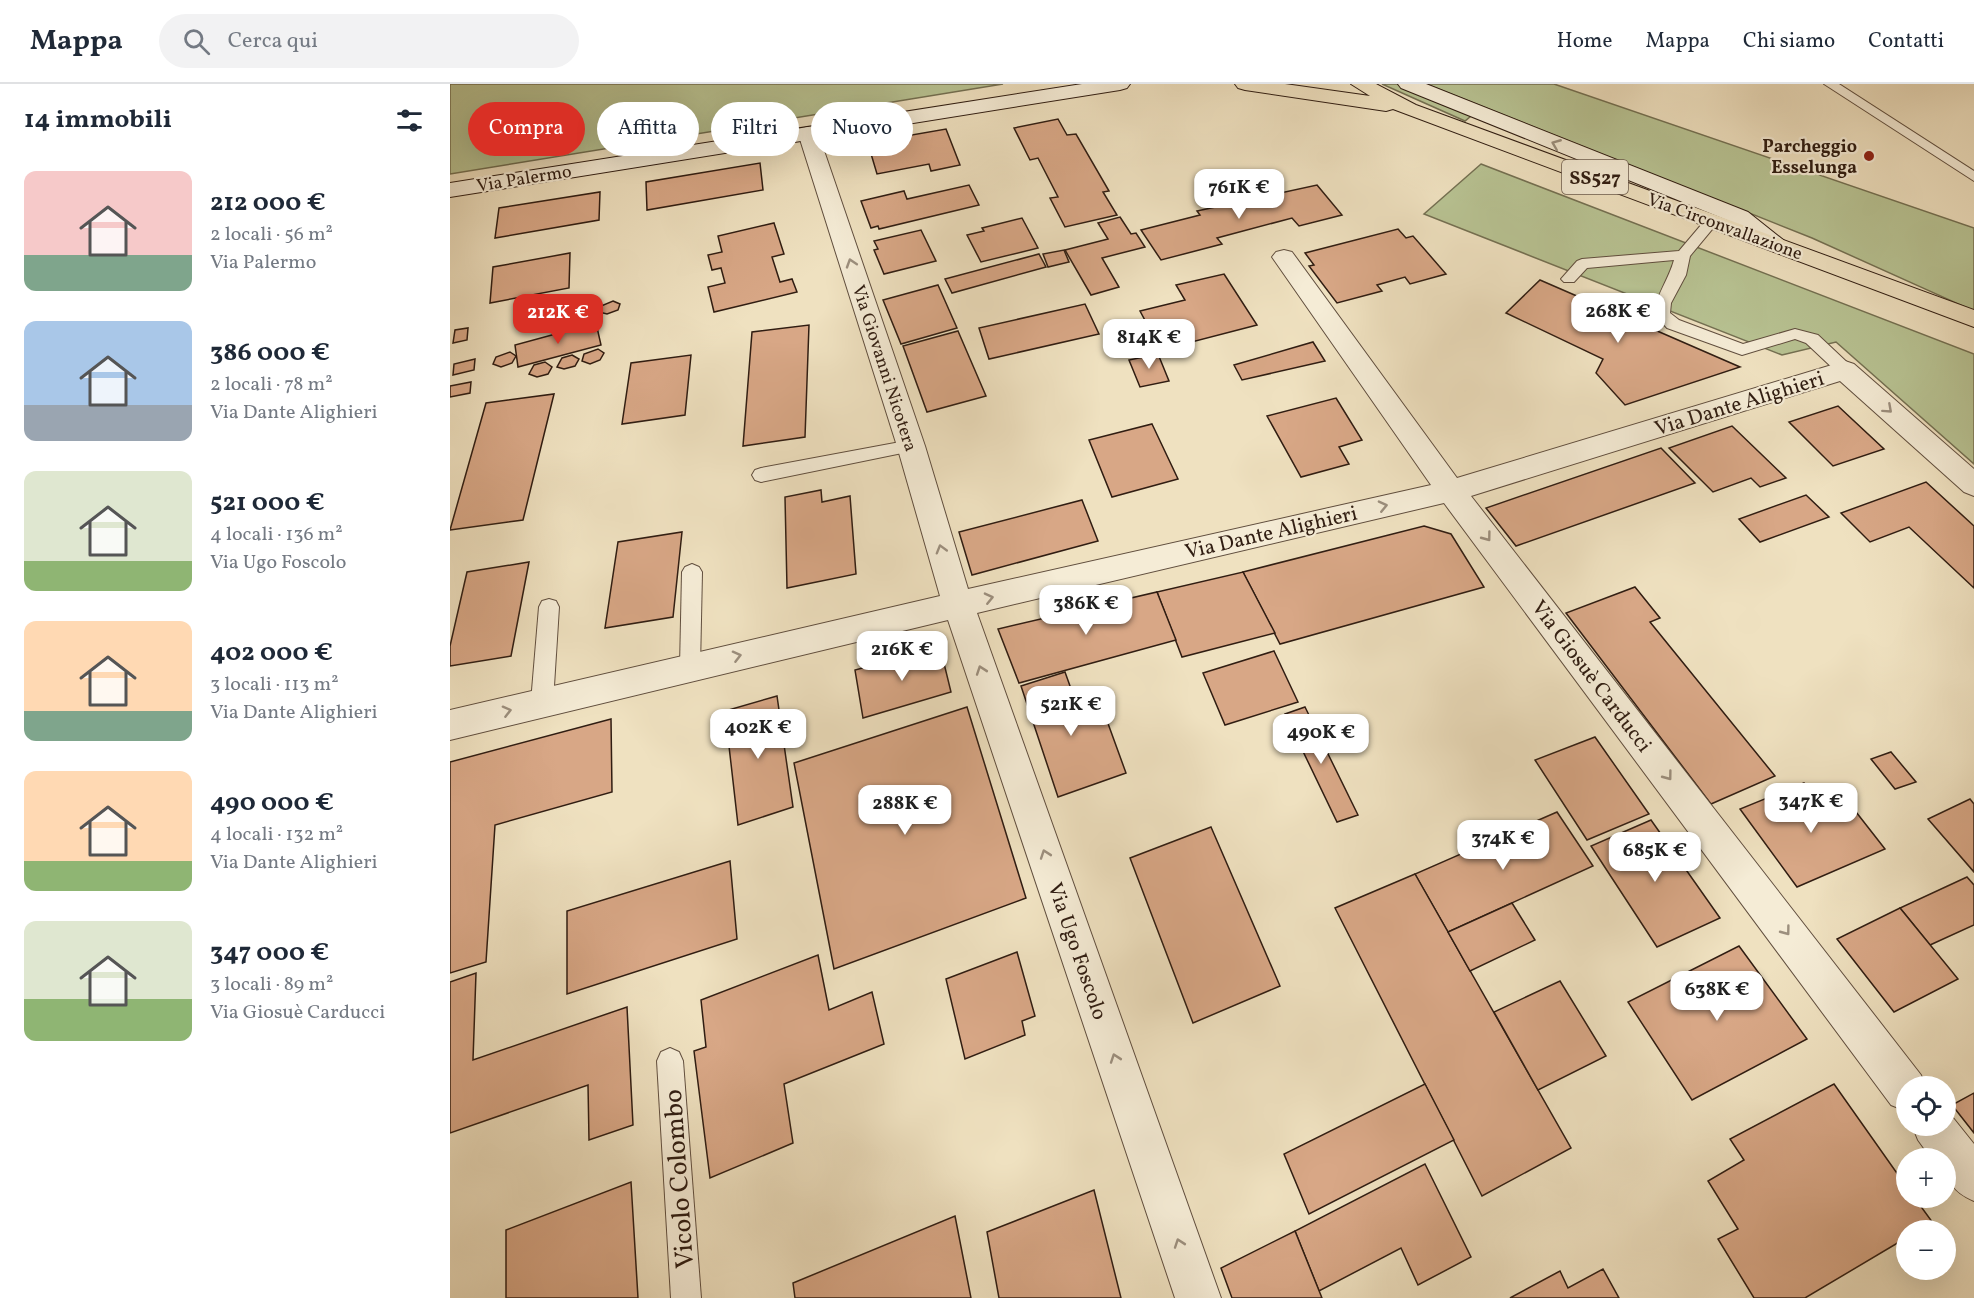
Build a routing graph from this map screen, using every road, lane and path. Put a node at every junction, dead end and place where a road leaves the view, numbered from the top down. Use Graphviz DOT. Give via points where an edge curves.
graph roads {
  1 [pos="1055,84"];
  2 [pos="1120,84"];
  3 [pos="1245,84"];
  4 [pos="1361,84"];
  5 [pos="1408,84"];
  6 [pos="1830,84"];
  7 [pos="989,103"];
  8 [pos="1409,109"];
  9 [pos="808,133"];
  10 [pos="1974,177"];
  11 [pos="450,190"];
  12 [pos="1713,221"];
  13 [pos="1780,247"];
  14 [pos="1683,255"];
  15 [pos="1284,257"];
  16 [pos="1569,279"];
  17 [pos="1974,319"];
  18 [pos="1845,370"];
  19 [pos="911,446"];
  20 [pos="761,475"];
  21 [pos="1974,485"];
  22 [pos="1451,491"];
  23 [pos="692,572"];
  24 [pos="959,605"];
  25 [pos="549,607"];
  26 [pos="690,667"];
  27 [pos="542,702"];
  28 [pos="450,725"];
  29 [pos="670,1061"];
  30 [pos="1896,1077"];
  31 [pos="1941,1136"];
  32 [pos="1974,1179"];
  33 [pos="686,1298"];
  34 [pos="1198,1298"];
  1 -- 7 [label="street, Via Palermo"];
  2 -- 7 [label="street, Via Palermo"];
  3 -- 8 [label="main road, Via Circonvallazione / SS527"];
  4 -- 8 [label="main road, Via Circonvallazione / SS527"];
  13 -- 5 [label="street, one-way" via="1740,217"];
  6 -- 10 [label="lane"];
  7 -- 9 [label="street, Via Palermo"];
  8 -- 12 [label="main road, Via Circonvallazione / SS527"];
  9 -- 11 [label="street, Via Palermo"];
  19 -- 9 [label="street, Via Giovanni Nicotera, one-way"];
  12 -- 13 [label="main road, Via Circonvallazione / SS527"];
  12 -- 14 [label="lane"];
  13 -- 17 [label="main road, Via Circonvallazione / SS527"];
  14 -- 16 [label="lane, Via Circonvallazione" via="1582,264"];
  14 -- 18 [label="lane" via="1678,275 1663,303 1662,314 1673,324 1742,350 1795,334 1812,339"];
  15 -- 22 [label="street, Via Giosuè Carducci"];
  18 -- 21 [label="street, one-way"];
  18 -- 22 [label="street, Via Dante Alighieri"];
  19 -- 20 [label="lane"];
  24 -- 19 [label="street, Via Giovanni Nicotera, one-way"];
  24 -- 22 [label="street, Via Dante Alighieri, one-way"];
  22 -- 30 [label="street, Via Giosuè Carducci, one-way"];
  23 -- 26 [label="lane"];
  26 -- 24 [label="street, Via Dante Alighieri, one-way"];
  34 -- 24 [label="street, Via Ugo Foscolo, one-way"];
  25 -- 27 [label="lane"];
  26 -- 27 [label="street, Via Dante Alighieri"];
  28 -- 27 [label="street, Via Dante Alighieri, one-way"];
  29 -- 33 [label="lane, Vicolo Colombo"];
  31 -- 32 [label="street"];
}
